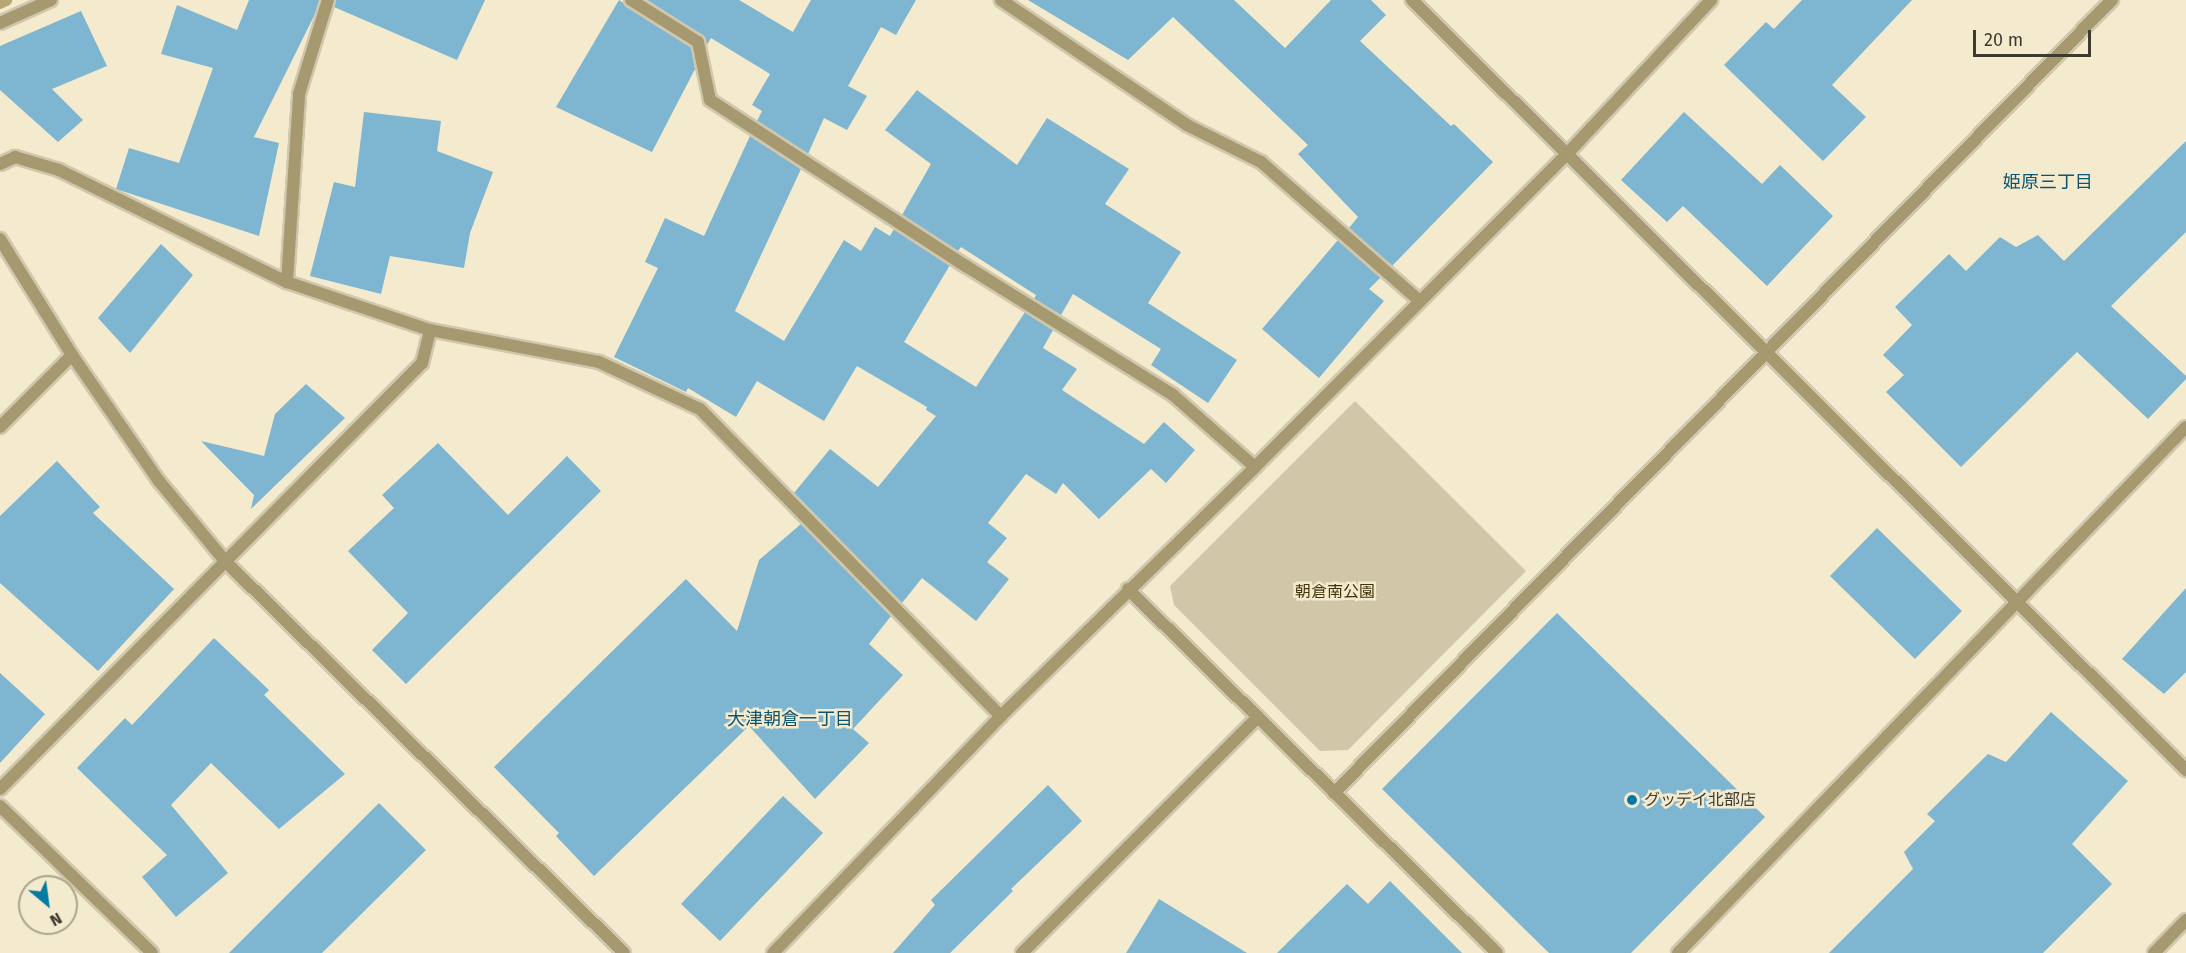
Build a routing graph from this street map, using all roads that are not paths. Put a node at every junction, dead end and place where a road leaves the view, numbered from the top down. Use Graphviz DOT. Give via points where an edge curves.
graph roads {
  1 [pos="51,0"];
  2 [pos="328,0"];
  3 [pos="631,0"];
  4 [pos="1001,0"];
  5 [pos="1412,0"];
  6 [pos="1711,0"];
  7 [pos="2112,0"];
  8 [pos="0,22"];
  9 [pos="1567,154"];
  10 [pos="0,164"];
  11 [pos="0,239"];
  12 [pos="287,282"];
  13 [pos="1420,301"];
  14 [pos="430,330"];
  15 [pos="1767,354"];
  16 [pos="72,355"];
  17 [pos="0,427"];
  18 [pos="2186,427"];
  19 [pos="1256,467"];
  20 [pos="225,561"];
  21 [pos="1128,590"];
  22 [pos="2018,603"];
  23 [pos="1001,716"];
  24 [pos="1258,717"];
  25 [pos="2186,770"];
  26 [pos="0,789"];
  27 [pos="1335,793"];
  28 [pos="0,806"];
  29 [pos="2186,920"];
  30 [pos="152,953"];
  31 [pos="624,953"];
  32 [pos="773,953"];
  33 [pos="1023,953"];
  34 [pos="1497,953"];
  35 [pos="1678,953"];
  36 [pos="2154,953"];
  1 -- 8 [label="street"];
  2 -- 12 [label="street" via="299,94"];
  3 -- 19 [label="street" via="698,42 710,100 1173,395"];
  4 -- 13 [label="street" via="1186,125 1261,162"];
  5 -- 9 [label="street"];
  6 -- 9 [label="street"];
  7 -- 15 [label="street"];
  9 -- 13 [label="street"];
  9 -- 15 [label="street"];
  10 -- 12 [label="street" via="15,157 59,170"];
  11 -- 16 [label="street"];
  12 -- 14 [label="street"];
  13 -- 19 [label="street"];
  14 -- 20 [label="street" via="422,363"];
  14 -- 23 [label="street" via="599,362 700,409"];
  15 -- 22 [label="street"];
  15 -- 27 [label="street"];
  16 -- 17 [label="street"];
  16 -- 20 [label="street" via="159,481"];
  18 -- 22 [label="street"];
  19 -- 21 [label="street"];
  20 -- 26 [label="street"];
  20 -- 31 [label="street"];
  21 -- 23 [label="street"];
  21 -- 24 [label="street"];
  22 -- 25 [label="street"];
  22 -- 35 [label="street"];
  23 -- 32 [label="street"];
  24 -- 27 [label="street"];
  24 -- 33 [label="street"];
  27 -- 34 [label="street"];
  28 -- 30 [label="street"];
  29 -- 36 [label="street"];
}
